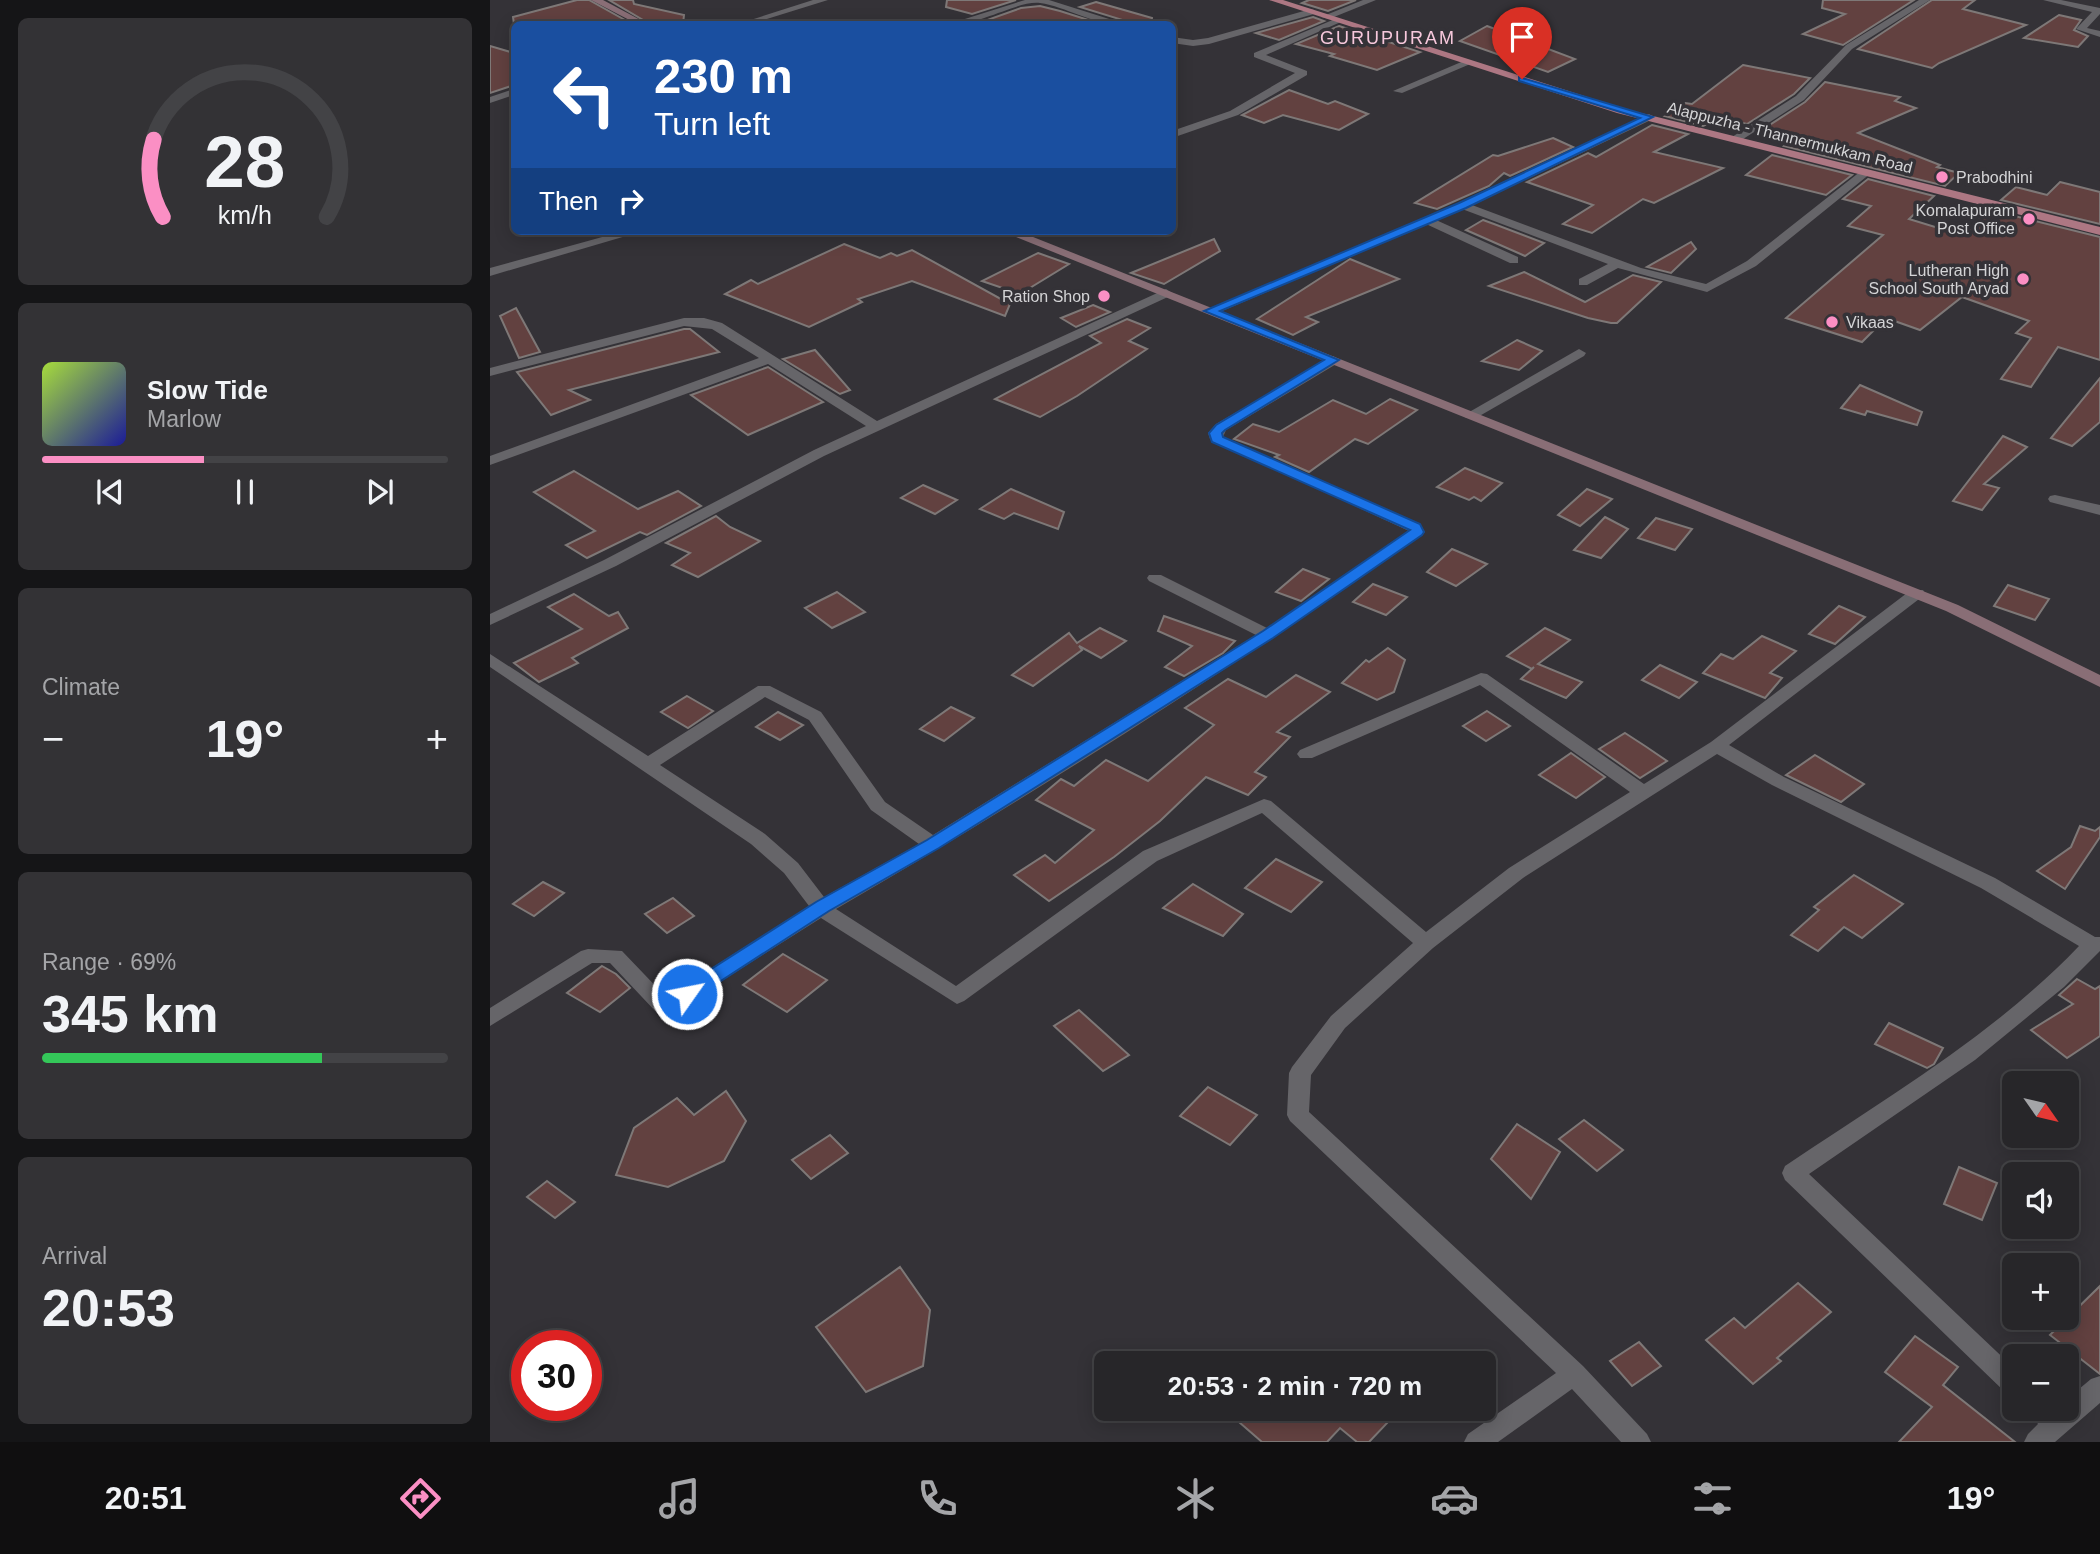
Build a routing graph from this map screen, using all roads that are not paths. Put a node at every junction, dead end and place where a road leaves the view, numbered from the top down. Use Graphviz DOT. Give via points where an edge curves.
graph roads {
  1 [pos="596,0"];
  2 [pos="823,0"];
  3 [pos="1037,0"];
  4 [pos="1274,0"];
  5 [pos="1371,0"];
  6 [pos="1925,0"];
  7 [pos="2048,0"];
  8 [pos="2099,11"];
  9 [pos="1311,12"];
  10 [pos="1326,17"];
  11 [pos="637,21"];
  12 [pos="753,21"];
  13 [pos="964,21"];
  14 [pos="1110,21"];
  15 [pos="1338,21"];
  16 [pos="2100,34"];
  17 [pos="1176,41"];
  18 [pos="1470,62"];
  19 [pos="1398,90"];
  20 [pos="511,93"];
  21 [pos="490,100"];
  22 [pos="1648,117"];
  23 [pos="1176,134"];
  24 [pos="1736,139"];
  25 [pos="1865,173"];
  26 [pos="1462,205"];
  27 [pos="1426,220"];
  28 [pos="2098,229"];
  29 [pos="623,235"];
  30 [pos="1017,235"];
  31 [pos="1514,260"];
  32 [pos="1617,264"];
  33 [pos="490,272"];
  34 [pos="1583,282"];
  35 [pos="1166,293"];
  36 [pos="1210,311"];
  37 [pos="1579,353"];
  38 [pos="769,359"];
  39 [pos="1333,360"];
  40 [pos="490,372"];
  41 [pos="1471,415"];
  42 [pos="875,426"];
  43 [pos="490,461"];
  44 [pos="2055,499"];
  45 [pos="2100,510"];
  46 [pos="1155,578"];
  47 [pos="1917,593"];
  48 [pos="490,620"];
  49 [pos="1268,635"];
  50 [pos="490,659"];
  51 [pos="2100,682"];
  52 [pos="1717,746"];
  53 [pos="1306,754"];
  54 [pos="647,765"];
  55 [pos="1644,793"];
  56 [pos="933,844"];
  57 [pos="822,907"];
  58 [pos="1426,943"];
  59 [pos="2096,944"];
  60 [pos="490,1018"];
  61 [pos="2002,1373"];
  62 [pos="1574,1374"];
  63 [pos="2100,1387"];
  64 [pos="2079,1399"];
  65 [pos="2046,1421"];
  66 [pos="1477,1442"];
  67 [pos="1638,1442"];
  68 [pos="2037,1442"];
  1 -- 11 [label="main road"];
  2 -- 12 [label="street"];
  3 -- 13 [label="street"];
  3 -- 14 [label="street"];
  4 -- 9 [label="main road, Alappuzha - Thannermukkam Road"];
  5 -- 10 [label="street"];
  6 -- 24 [label="street" via="1849,47 1800,98"];
  7 -- 8 [label="street"];
  8 -- 16 [label="street" via="2081,29"];
  9 -- 10 [label="main road, Alappuzha - Thannermukkam Road"];
  9 -- 17 [label="street" via="1209,41"];
  10 -- 15 [label="main road, Alappuzha - Thannermukkam Road"];
  15 -- 18 [label="main road, Alappuzha - Thannermukkam Road"];
  15 -- 23 [label="street" via="1257,55 1303,73 1234,113"];
  18 -- 19 [label="street"];
  18 -- 22 [label="main road, Alappuzha - Thannermukkam Road"];
  20 -- 21 [label="street"];
  22 -- 24 [label="main road, Alappuzha - Thannermukkam Road"];
  22 -- 26 [label="street"];
  24 -- 25 [label="main road, Alappuzha - Thannermukkam Road"];
  25 -- 28 [label="main road, Alappuzha - Thannermukkam Road"];
  25 -- 32 [label="street" via="1741,271 1707,288"];
  26 -- 27 [label="street"];
  26 -- 32 [label="street"];
  27 -- 31 [label="street"];
  27 -- 36 [label="street"];
  29 -- 33 [label="street"];
  30 -- 35 [label="main road"];
  32 -- 34 [label="street"];
  35 -- 36 [label="main road"];
  35 -- 42 [label="street"];
  36 -- 39 [label="main road"];
  37 -- 41 [label="street"];
  38 -- 40 [label="street" via="712,323 684,322"];
  38 -- 42 [label="street"];
  38 -- 43 [label="street"];
  39 -- 41 [label="main road"];
  39 -- 49 [label="street" via="1221,427 1215,433 1217,439 1418,532"];
  41 -- 47 [label="main road"];
  42 -- 48 [label="street"];
  44 -- 45 [label="street"];
  46 -- 49 [label="street"];
  47 -- 51 [label="main road"];
  47 -- 52 [label="street"];
  49 -- 56 [label="street"];
  50 -- 54 [label="street"];
  52 -- 55 [label="street"];
  52 -- 59 [label="street" via="1778,781 1988,883"];
  53 -- 55 [label="street" via="1481,678"];
  54 -- 56 [label="street" via="764,690 815,716 878,806"];
  54 -- 57 [label="street" via="758,839 791,868"];
  55 -- 58 [label="street" via="1516,873"];
  56 -- 57 [label="street"];
  57 -- 58 [label="street" via="957,996 1150,856 1264,805"];
  57 -- 60 [label="street" via="664,1008 615,956 588,956"];
  58 -- 62 [label="street" via="1338,1022 1300,1073 1298,1115"];
  59 -- 61 [label="street" via="1967,1055 1793,1173"];
  62 -- 66 [label="street"];
  62 -- 67 [label="street"];
  63 -- 64 [label="street"];
  65 -- 68 [label="street"];
}
